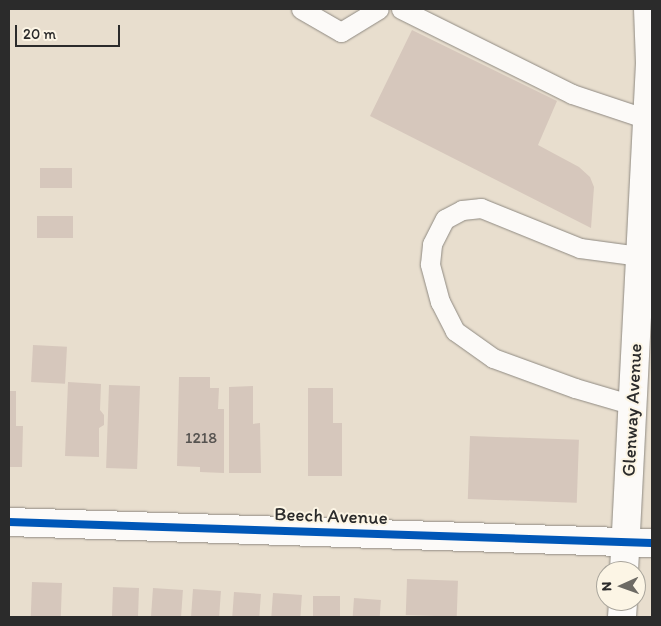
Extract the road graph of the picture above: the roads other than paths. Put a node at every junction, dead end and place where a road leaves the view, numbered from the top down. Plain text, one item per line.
1 (301, 9) edge
2 (380, 9) edge
3 (401, 9) edge
4 (648, 9) edge
5 (651, 63) edge
6 (647, 119) junction
7 (640, 256) junction
8 (644, 359) edge
9 (633, 404) junction
10 (9, 522) edge
11 (626, 542) junction
12 (652, 543) edge
13 (625, 561) edge

1 - 2 lane
3 - 6 lane
4 - 5 street, Glenway Avenue
5 - 6 street, Glenway Avenue
6 - 7 street, Glenway Avenue
7 - 8 street, Glenway Avenue
7 - 9 lane
8 - 9 street, Glenway Avenue
9 - 11 street, Glenway Avenue
10 - 11 street, Beech Avenue
11 - 12 street, Beech Avenue
11 - 13 street, Glenway Avenue

